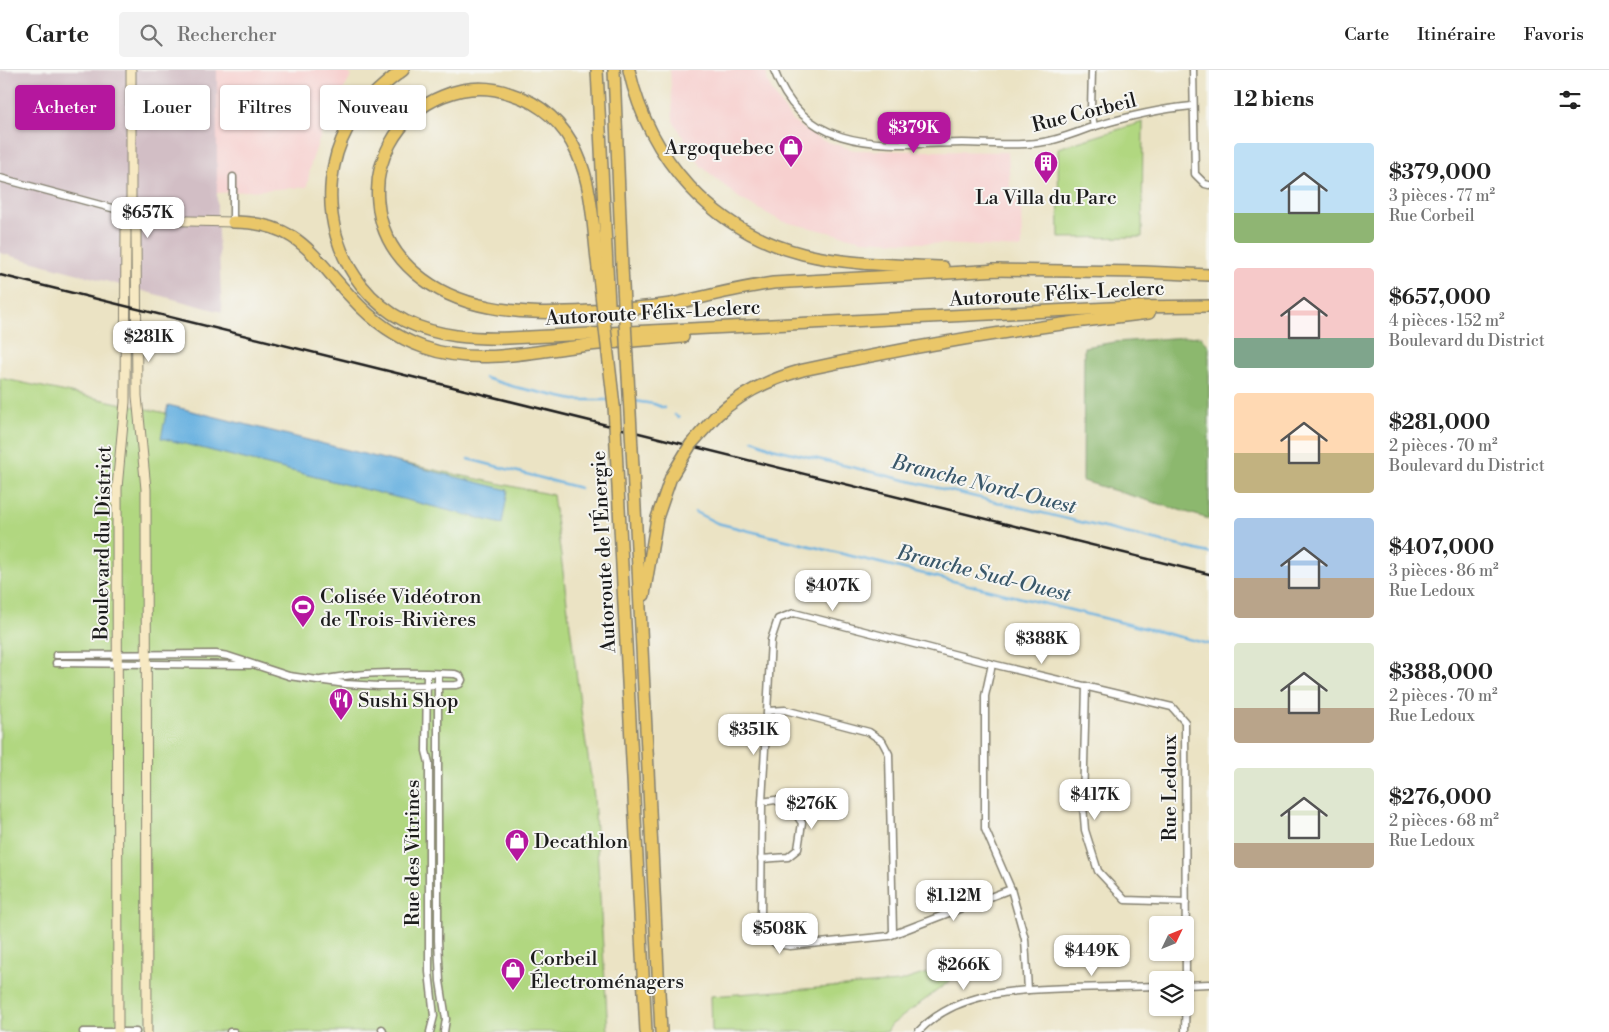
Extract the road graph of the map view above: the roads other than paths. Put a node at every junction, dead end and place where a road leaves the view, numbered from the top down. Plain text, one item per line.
1 (131, 70) edge
2 (403, 70) edge
3 (597, 70) edge
4 (614, 70) edge
5 (629, 70) edge
6 (774, 70) edge
7 (1092, 70) edge
8 (1193, 70) edge
9 (1192, 106) junction
10 (1094, 127) junction
11 (233, 177) dead end
12 (0, 178) edge
13 (1209, 185) edge
14 (131, 215) junction
15 (233, 222) junction
16 (602, 268) junction
17 (999, 270) junction
18 (1209, 275) edge
19 (1209, 306) edge
20 (867, 321) junction
21 (640, 616) junction
22 (146, 654) junction
23 (56, 655) dead end
24 (117, 659) junction
25 (56, 663) dead end
26 (992, 664) junction
27 (146, 665) junction
28 (256, 665) junction
29 (427, 674) junction
30 (438, 674) junction
31 (321, 680) junction
32 (437, 685) junction
33 (426, 686) junction
34 (1086, 686) junction
35 (768, 711) junction
36 (762, 802) junction
37 (761, 859) junction
38 (1011, 889) junction
39 (1186, 902) junction
40 (889, 936) junction
41 (1186, 971) edge
42 (1209, 984) edge
43 (1194, 985) edge
44 (1149, 986) edge
45 (1028, 990) junction
46 (1185, 1016) edge
47 (82, 1032) edge
48 (118, 1032) edge
49 (134, 1032) edge
50 (147, 1032) edge
51 (430, 1032) edge
52 (444, 1032) edge
53 (646, 1032) edge
54 (661, 1032) edge
55 (918, 1032) edge
56 (1185, 1032) edge

1 - 14 street
2 - 20 highway, Autoroute Félix-Leclerc
3 - 16 highway
4 - 21 highway, Autoroute de l'Énergie, bridge
5 - 17 highway, Autoroute Félix-Leclerc
6 - 10 street, Rue Corbeil
7 - 10 street
8 - 9 street
9 - 10 street, Rue Corbeil
9 - 13 street
11 - 15 street
12 - 14 street
14 - 15 street
14 - 22 street, Boulevard du District
14 - 24 street, Boulevard du District
15 - 20 highway
16 - 17 highway
16 - 53 highway, Autoroute de l'Énergie, bridge
17 - 18 highway, Autoroute Félix-Leclerc
19 - 20 highway, Autoroute Félix-Leclerc
19 - 21 highway, bridge
21 - 54 highway, Autoroute de l'Énergie
22 - 24 street
22 - 27 street, Boulevard du District
22 - 28 street
23 - 24 street
24 - 25 street
24 - 27 street
24 - 48 street, Boulevard du District
26 - 34 street, Rue Ledoux
26 - 35 street, Rue Ledoux
26 - 38 street
27 - 28 street
27 - 50 street, Boulevard du District
28 - 31 street
29 - 30 street
29 - 31 street
29 - 33 street, Rue des Vitrines
30 - 32 street, Rue des Vitrines
30 - 32 street
31 - 33 street
32 - 33 street
32 - 52 street, Rue des Vitrines
33 - 51 street, Rue des Vitrines
34 - 39 street
34 - 39 street, Rue Ledoux
35 - 36 street, Rue Ledoux
35 - 40 street
36 - 37 street, Rue Ledoux
36 - 37 street
37 - 40 street, Rue Ledoux
38 - 40 street, Rue Ledoux
38 - 45 street
39 - 41 street, Rue Ledoux
42 - 43 street
44 - 45 street
45 - 55 street
46 - 56 street, Rue Ledoux
47 - 48 street
48 - 49 street

